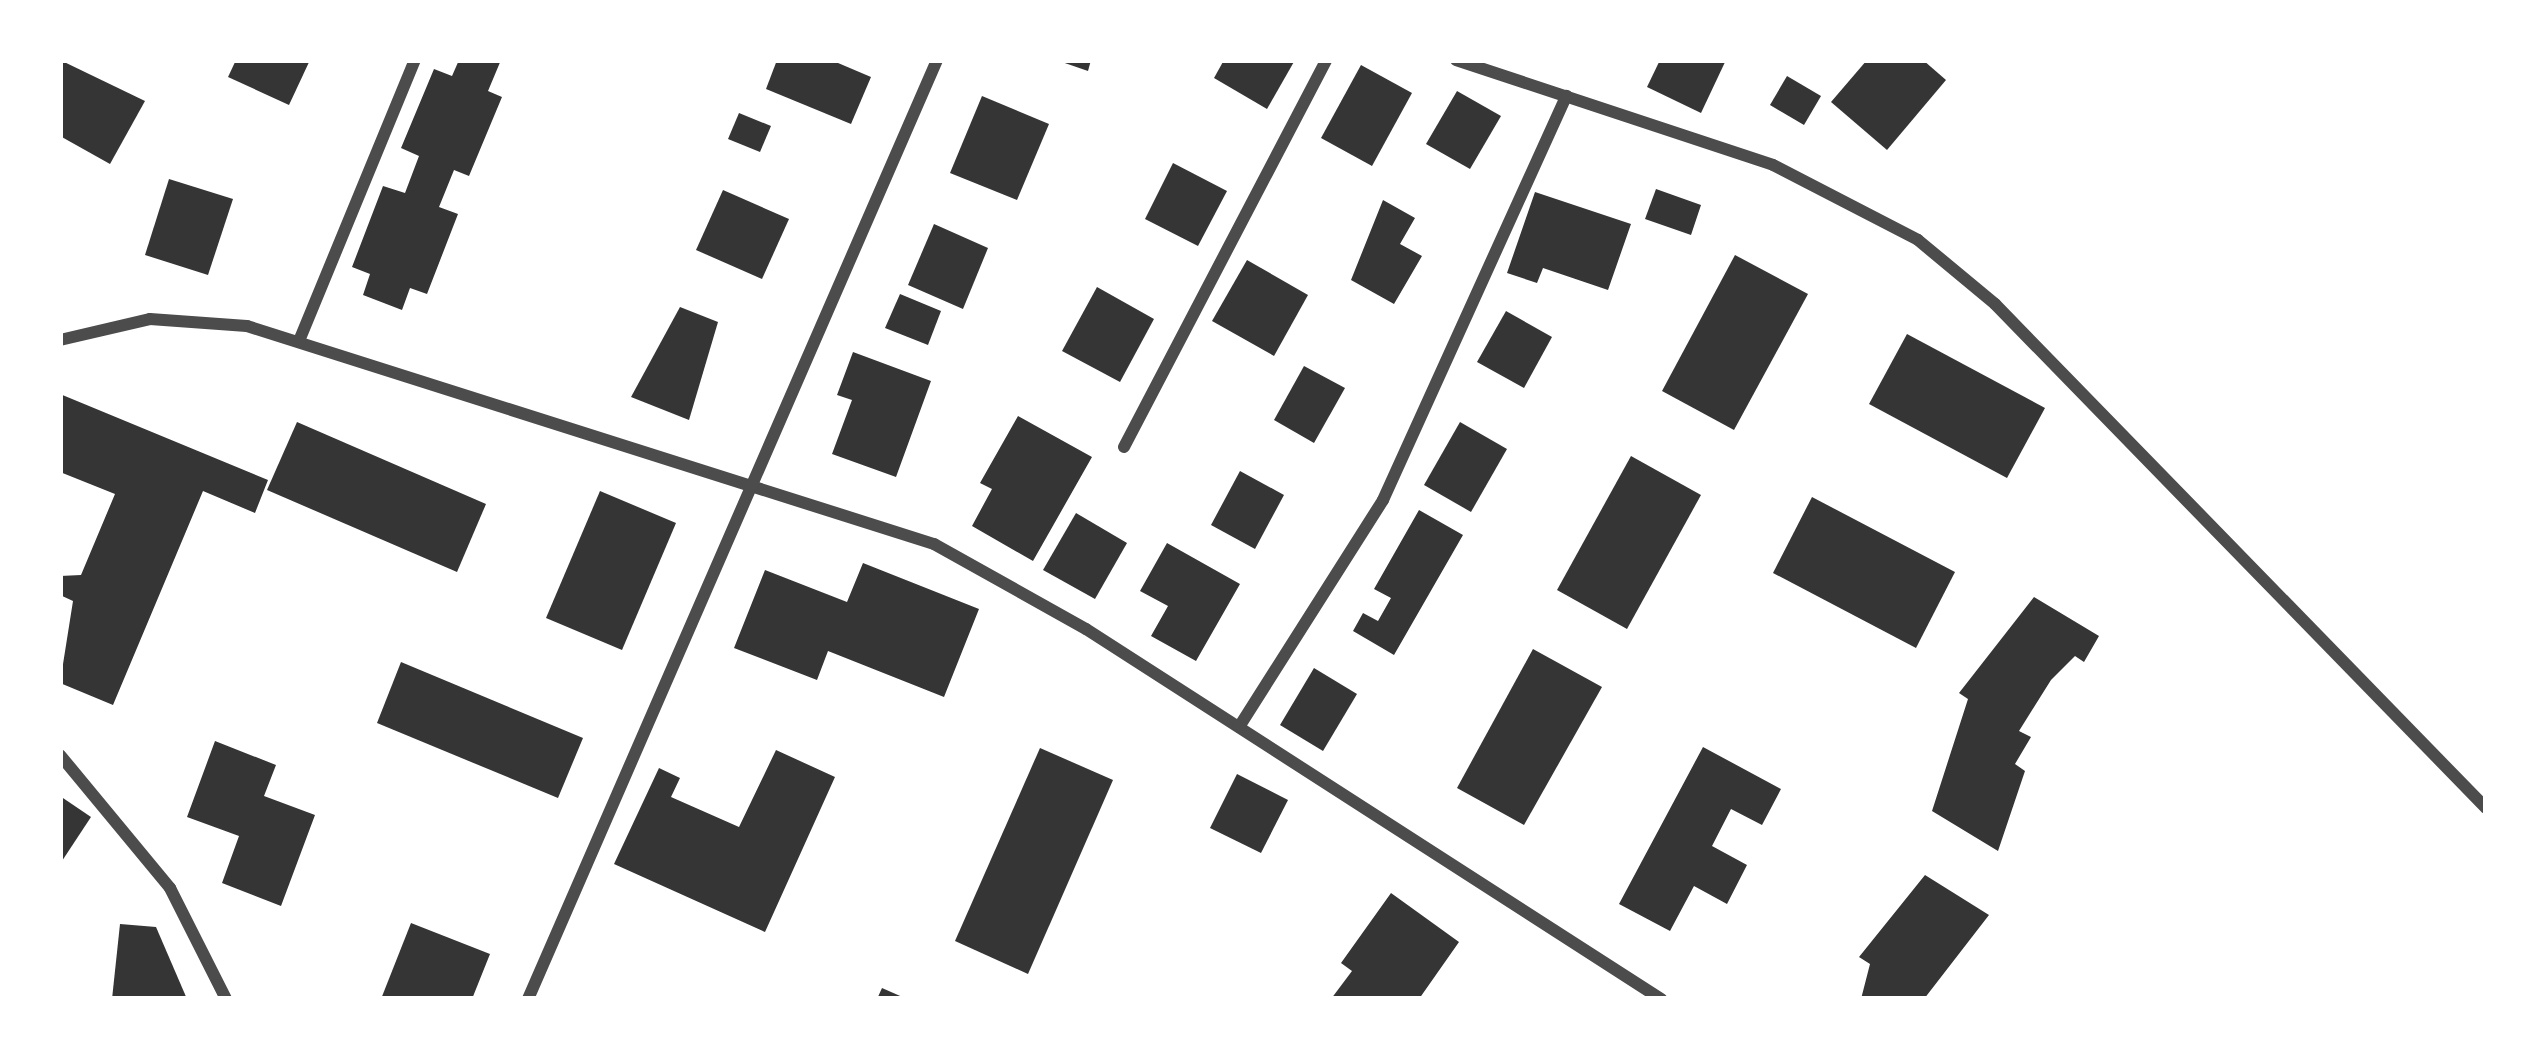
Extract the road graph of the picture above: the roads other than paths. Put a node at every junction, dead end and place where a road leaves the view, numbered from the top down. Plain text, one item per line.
1 (416, 60) edge
2 (937, 60) edge
3 (1325, 60) edge
4 (1456, 60) edge
5 (1566, 96) junction
6 (60, 340) edge
7 (299, 341) junction
8 (1124, 447) dead end
9 (754, 484) junction
10 (1239, 727) junction
11 (60, 755) edge
12 (2486, 808) edge
13 (226, 999) edge
14 (528, 999) edge
15 (1661, 999) edge

1 - 7 street
2 - 9 street
3 - 8 street
4 - 5 street
5 - 10 street
5 - 12 street
6 - 7 street
7 - 9 street
9 - 10 street
9 - 14 street
10 - 15 street
11 - 13 street

